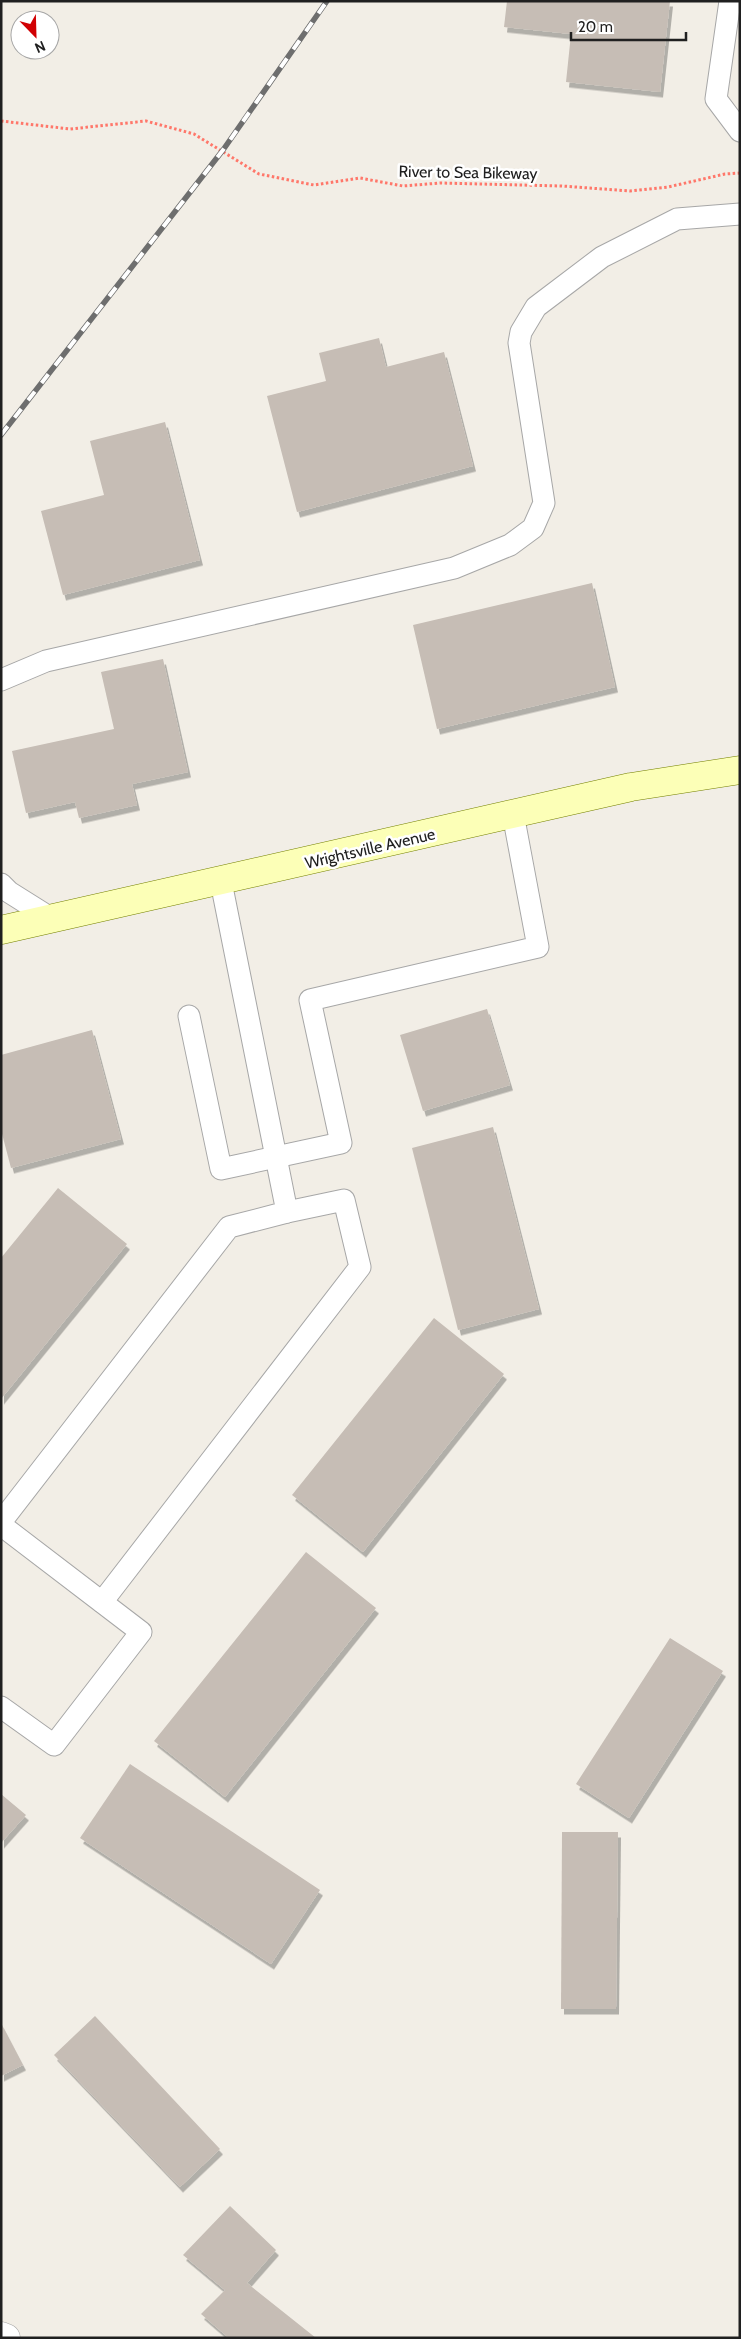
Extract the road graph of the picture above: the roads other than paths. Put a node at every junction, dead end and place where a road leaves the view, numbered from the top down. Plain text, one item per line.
1 (730, 1) edge
2 (740, 130) edge
3 (740, 214) edge
4 (1, 680) edge
5 (740, 770) edge
6 (513, 814) junction
7 (221, 882) junction
8 (1, 884) edge
9 (52, 919) junction
10 (1, 930) edge
11 (188, 1016) dead end
12 (276, 1156) junction
13 (287, 1212) junction
14 (1, 1523) edge
15 (102, 1602) junction
16 (1, 1707) edge
17 (1, 2336) edge
18 (6, 2338) edge

1 - 2 lane
3 - 4 lane
5 - 6 street, Wrightsville Avenue
6 - 7 street, Wrightsville Avenue
6 - 12 lane
7 - 9 street, Wrightsville Avenue
7 - 12 lane
8 - 9 lane
9 - 10 street, Wrightsville Avenue
11 - 12 lane
12 - 13 lane
13 - 14 lane
13 - 15 lane
14 - 15 lane
15 - 16 lane
17 - 18 street

